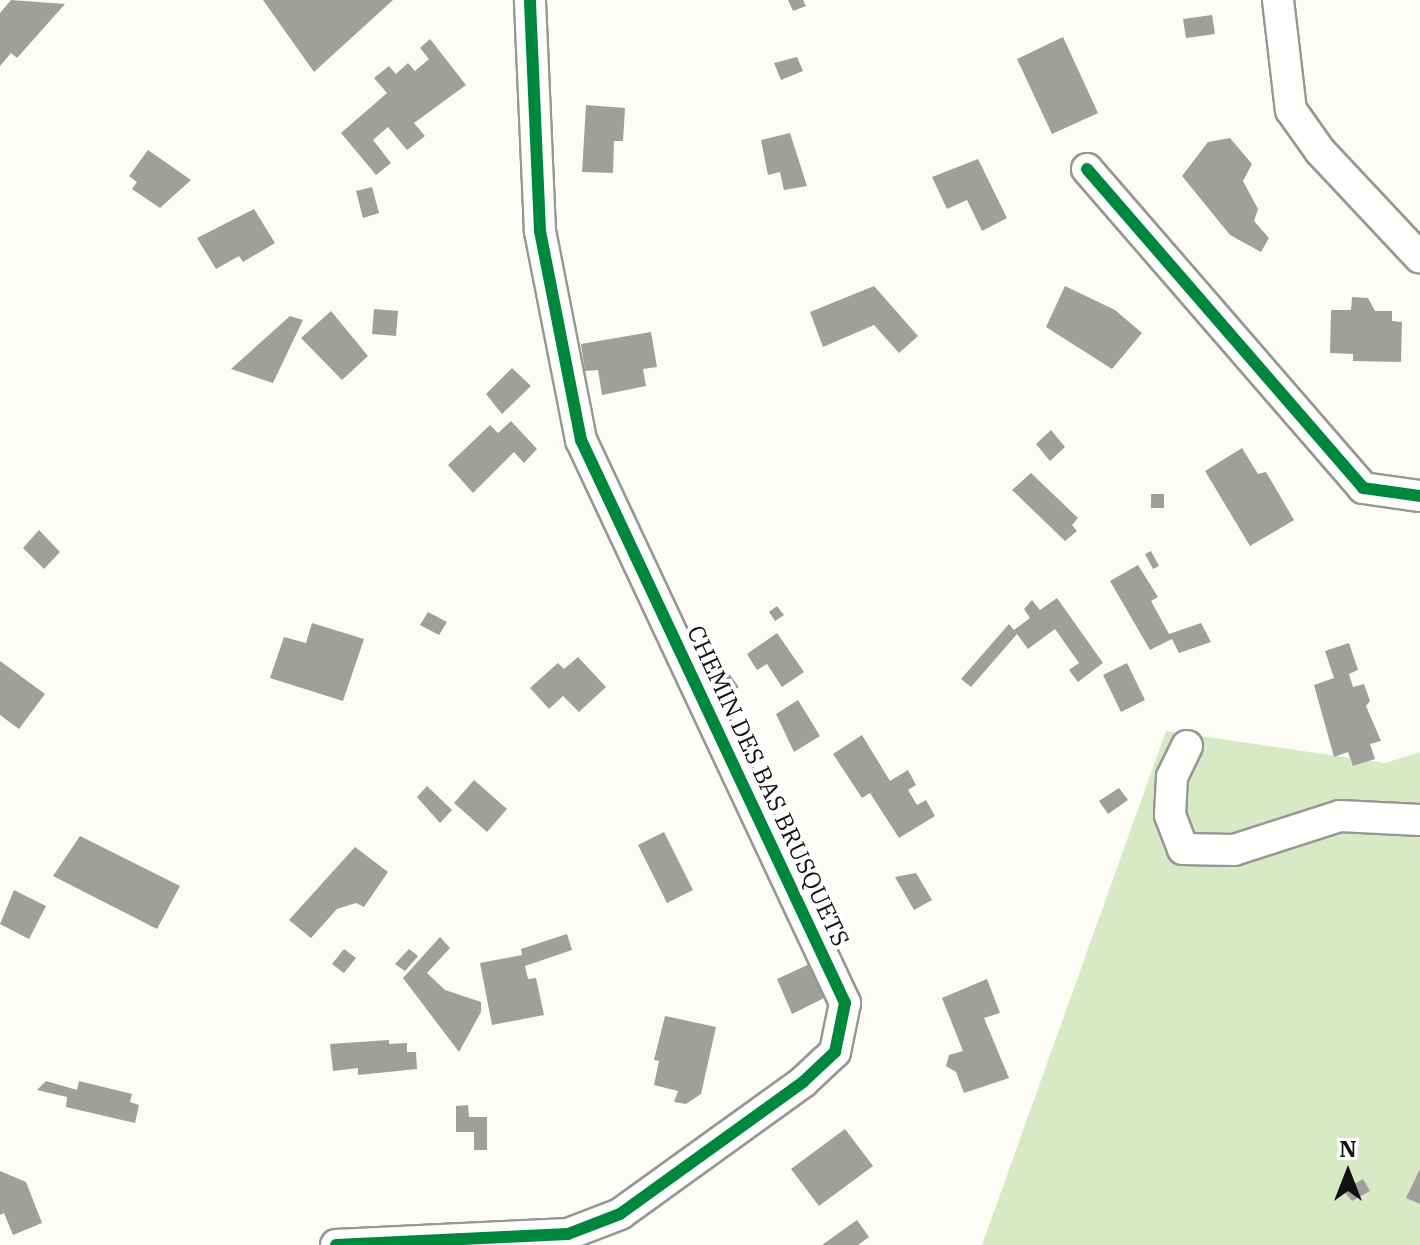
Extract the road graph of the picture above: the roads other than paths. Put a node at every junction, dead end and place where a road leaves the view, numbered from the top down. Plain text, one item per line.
1 (530, 0) edge
2 (1278, 0) edge
3 (1087, 169) dead end
4 (1420, 258) edge
5 (1420, 496) edge
6 (1187, 746) dead end
7 (1420, 820) edge
8 (336, 1245) edge

1 - 8 street, CHEMIN DES BAS BRUSQUETS
2 - 4 street
3 - 5 street
6 - 7 street

